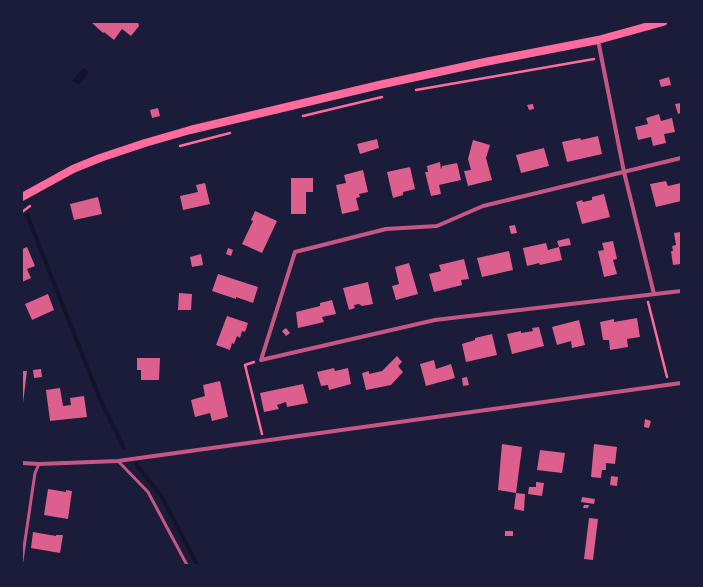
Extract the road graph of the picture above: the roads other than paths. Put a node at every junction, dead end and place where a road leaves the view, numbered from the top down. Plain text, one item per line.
1 (663, 22) edge
2 (598, 40) junction
3 (681, 158) edge
4 (624, 172) junction
5 (22, 198) edge
6 (681, 291) edge
7 (654, 294) junction
8 (681, 383) edge
9 (118, 461) junction
10 (22, 462) edge
11 (39, 464) junction
12 (22, 561) edge
13 (187, 565) edge

1 - 2 main road
2 - 4 street
2 - 5 main road
3 - 4 street
4 - 7 street
4 - 7 street
6 - 7 street
8 - 9 street
9 - 11 street
9 - 13 lane
10 - 11 street
11 - 12 lane

